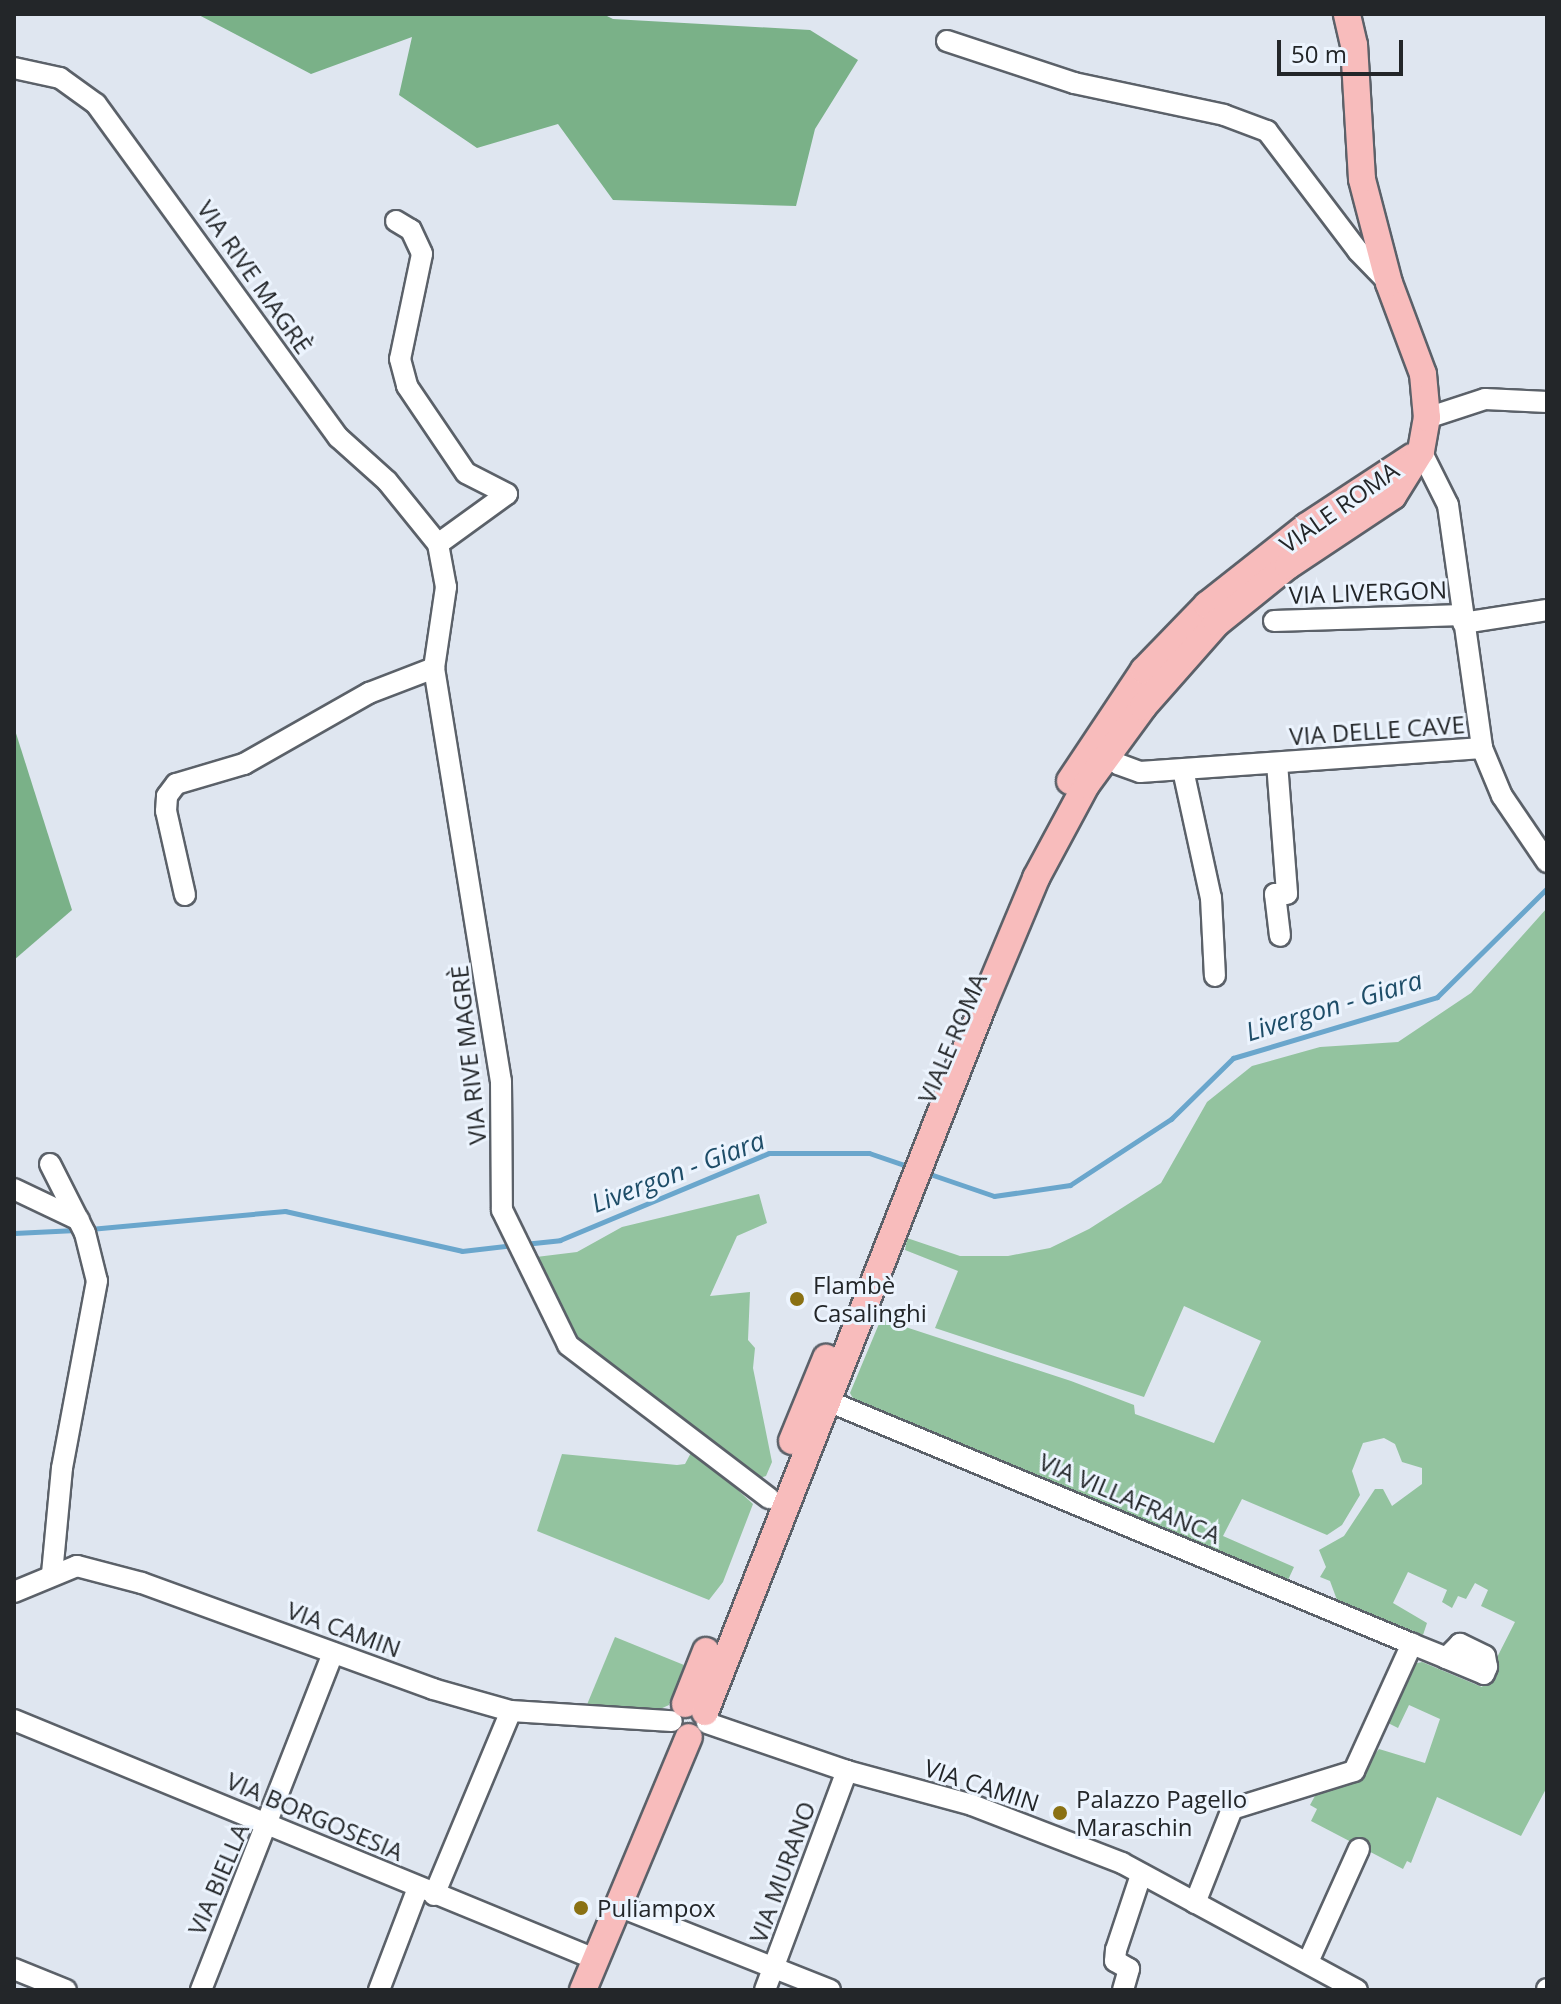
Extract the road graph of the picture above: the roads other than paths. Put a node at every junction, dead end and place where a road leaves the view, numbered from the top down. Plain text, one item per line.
1 (1347, 14) edge
2 (947, 41) dead end
3 (14, 68) edge
4 (396, 221) dead end
5 (1389, 283) junction
6 (1547, 402) edge
7 (1427, 418) junction
8 (1421, 451) junction
9 (438, 544) junction
10 (1547, 610) edge
11 (1463, 619) junction
12 (1274, 621) dead end
13 (434, 668) junction
14 (1482, 748) junction
15 (1109, 754) junction
16 (1277, 763) junction
17 (1183, 770) junction
18 (1544, 857) edge
19 (185, 895) dead end
20 (1280, 936) dead end
21 (1215, 976) dead end
22 (958, 1046) junction
23 (50, 1164) dead end
24 (14, 1189) edge
25 (79, 1220) junction
26 (820, 1398) junction
27 (777, 1502) junction
28 (52, 1573) junction
29 (14, 1592) edge
30 (1412, 1644) junction
31 (333, 1653) junction
32 (1446, 1658) dead end
33 (511, 1711) junction
34 (691, 1719) junction
35 (14, 1720) edge
36 (847, 1771) junction
37 (269, 1824) junction
38 (1359, 1849) dead end
39 (1141, 1875) junction
40 (426, 1891) junction
41 (1195, 1903) junction
42 (618, 1906) junction
43 (595, 1959) junction
44 (1308, 1962) junction
45 (774, 1966) junction
46 (14, 1969) edge
47 (66, 1990) edge
48 (201, 1990) edge
49 (379, 1990) edge
50 (583, 1990) edge
51 (765, 1990) edge
52 (830, 1990) edge
53 (1123, 1990) edge
54 (1357, 1990) edge

1 - 5 main road
2 - 5 street
3 - 9 street, VIA RIVE MAGRÈ
4 - 9 street
5 - 7 main road
6 - 7 street
7 - 8 main road
8 - 11 street
8 - 15 main road, VIALE ROMA
8 - 22 main road, VIALE ROMA
9 - 13 street, VIA RIVE MAGRÈ
10 - 11 street, VIA LIVERGON
11 - 12 street, VIA LIVERGON
11 - 14 street
13 - 19 street
13 - 27 street, VIA RIVE MAGRÈ
14 - 16 street, VIA DELLE CAVE
14 - 18 street
15 - 17 street, VIA DELLE CAVE
15 - 22 main road, VIALE ROMA
16 - 17 street, VIA DELLE CAVE
16 - 20 street, VIA DELLE CAVE
17 - 21 street
22 - 26 main road, VIALE ROMA
23 - 25 street
24 - 25 street
25 - 28 street
26 - 27 main road, VIALE ROMA
26 - 30 street, VIA VILLAFRANCA
27 - 34 main road, VIALE ROMA
28 - 29 street, VIA CAMIN
28 - 31 street, VIA CAMIN
30 - 32 street, VIA VILLAFRANCA
30 - 41 street
31 - 33 street, VIA CAMIN
31 - 37 street, VIA BIELLA
33 - 34 street, VIA CAMIN
33 - 40 street
34 - 36 street, VIA CAMIN
34 - 42 main road, VIALE ROMA
35 - 37 street, VIA BORGOSESIA
36 - 39 street, VIA CAMIN
36 - 45 street, VIA MURANO
37 - 40 street, VIA BORGOSESIA
37 - 48 street, VIA BIELLA
38 - 44 street
39 - 41 street, VIA CAMIN
39 - 53 street
40 - 43 street, VIA BORGOSESIA
40 - 49 street
41 - 44 street, VIA CAMIN
42 - 43 main road, VIALE ROMA
42 - 45 street
43 - 50 main road, VIALE ROMA
44 - 54 street, VIA CAMIN
45 - 51 street, VIA MURANO
45 - 52 street
46 - 47 street

